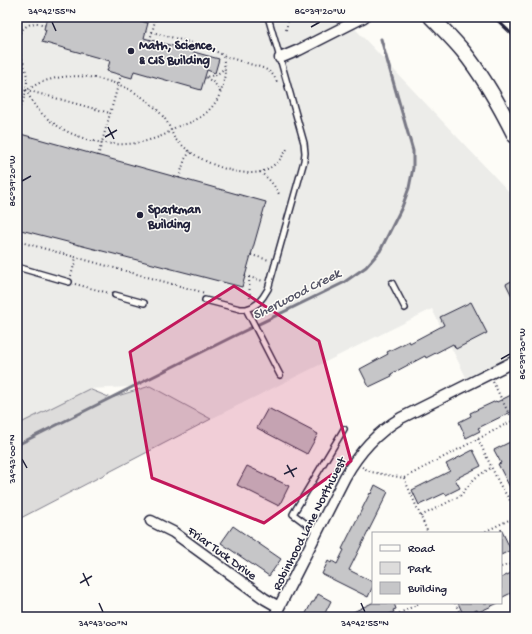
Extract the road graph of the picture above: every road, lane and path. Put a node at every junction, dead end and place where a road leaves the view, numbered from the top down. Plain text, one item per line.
1 (156, 17) edge
2 (268, 17) edge
3 (289, 17) edge
4 (364, 17) edge
5 (431, 17) edge
6 (45, 25) dead end
7 (286, 30) dead end
8 (152, 32) junction
9 (150, 40) dead end
10 (223, 55) junction
11 (280, 58) junction
12 (225, 68) junction
13 (121, 75) dead end
14 (277, 82) dead end
15 (118, 84) junction
16 (26, 90) junction
17 (17, 93) edge
18 (220, 93) junction
19 (17, 113) edge
20 (110, 113) junction
21 (171, 130) junction
22 (515, 136) edge
23 (102, 142) junction
24 (287, 149) dead end
25 (190, 152) junction
26 (98, 156) dead end
27 (260, 172) junction
28 (179, 178) dead end
29 (279, 194) dead end
30 (17, 241) edge
31 (251, 254) dead end
32 (270, 255) dead end
33 (76, 258) junction
34 (17, 267) edge
35 (245, 276) dead end
36 (249, 277) junction
37 (69, 282) junction
38 (392, 283) dead end
39 (262, 285) dead end
40 (206, 293) dead end
41 (115, 295) joint
42 (255, 297) dead end
43 (205, 300) dead end
44 (144, 303) dead end
45 (405, 308) dead end
46 (246, 309) junction
47 (515, 361) edge
48 (489, 374) junction
49 (280, 375) dead end
50 (515, 420) edge
51 (344, 429) dead end
52 (478, 439) junction
53 (353, 462) junction
54 (492, 467) junction
55 (404, 478) junction
56 (515, 508) edge
57 (421, 516) junction
58 (515, 517) edge
59 (151, 521) dead end
60 (317, 532) junction
61 (428, 532) edge
62 (484, 532) edge
63 (515, 563) edge
64 (502, 567) edge
65 (418, 604) edge
66 (456, 604) edge
67 (279, 607) junction
68 (274, 617) edge
69 (392, 617) edge
70 (462, 617) edge

1 - 8 path
2 - 11 lane
3 - 7 path
4 - 11 street
5 - 22 main road
6 - 16 path
8 - 9 path
8 - 10 path
10 - 12 path
10 - 14 path
11 - 46 lane
12 - 18 path
12 - 18 path
13 - 15 path
15 - 16 path
15 - 20 path
15 - 21 path
16 - 17 path
16 - 19 path
16 - 20 path
16 - 23 path
18 - 21 path
20 - 23 path
21 - 23 path
21 - 25 path
23 - 26 path
24 - 27 path
25 - 27 path
25 - 28 path
27 - 29 path
30 - 33 path
31 - 32 path
33 - 37 path
33 - 40 path
34 - 37 lane
35 - 36 path
36 - 39 path
36 - 42 path
37 - 41 path
38 - 45 lane
41 - 44 lane
43 - 46 lane
46 - 49 lane
47 - 48 street, Robinhood Lane Northwest
48 - 50 path
48 - 53 street, Robinhood Lane Northwest
50 - 52 path
51 - 60 lane
52 - 54 path
52 - 55 path
53 - 55 path
53 - 60 street, Robinhood Lane Northwest
54 - 56 path
54 - 57 path
55 - 57 path
57 - 61 path
58 - 62 path
59 - 67 street, Friar Tuck Drive
60 - 67 street, Robinhood Lane Northwest
63 - 64 path
65 - 69 path
66 - 70 path
67 - 68 street, Robinhood Lane Northwest

